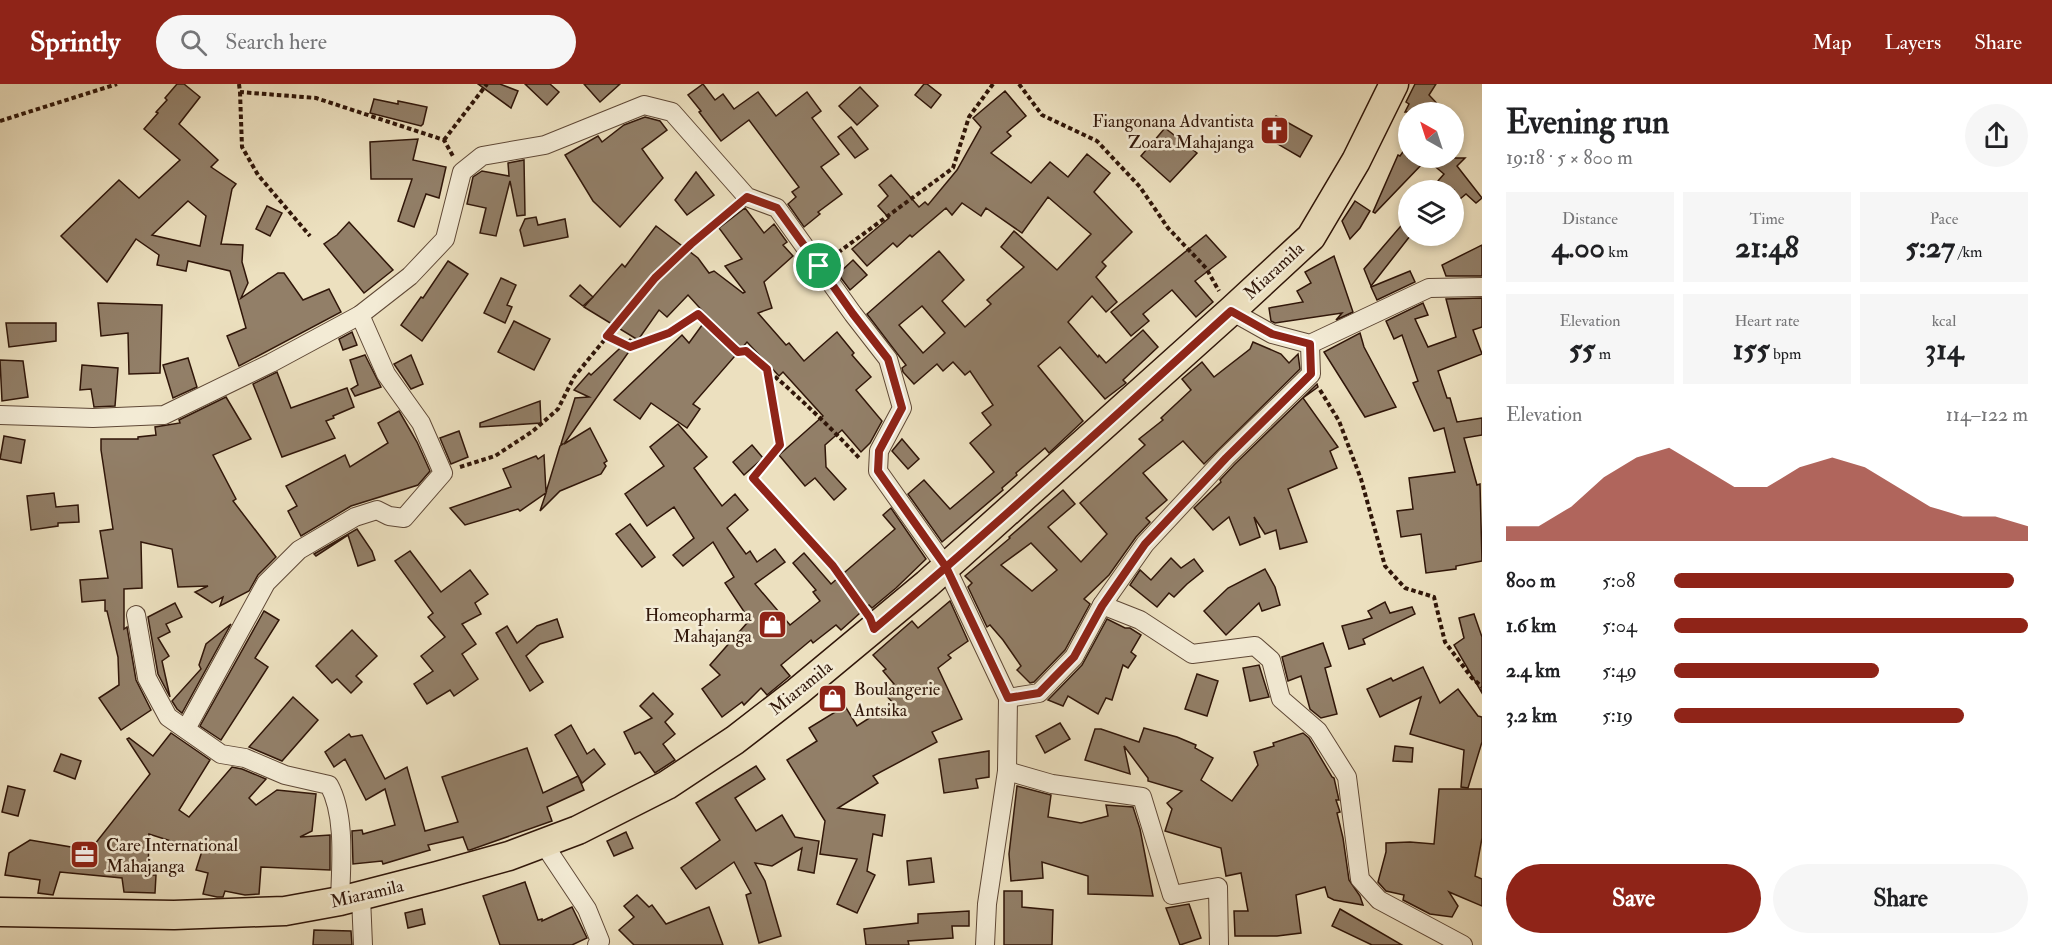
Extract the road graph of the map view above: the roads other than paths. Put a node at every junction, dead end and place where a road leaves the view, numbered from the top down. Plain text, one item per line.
1 (1394, 84) edge
2 (1482, 275) edge
3 (1482, 287) edge
4 (1429, 288) junction
5 (1231, 311) junction
6 (360, 315) junction
7 (1310, 344) junction
8 (0, 415) edge
9 (946, 567) junction
10 (1102, 606) junction
11 (136, 615) dead end
12 (1008, 698) junction
13 (186, 729) junction
14 (1007, 771) junction
15 (543, 843) junction
16 (350, 899) junction
17 (0, 912) edge
18 (980, 944) edge
19 (363, 945) edge
20 (597, 945) edge
21 (1219, 945) edge
22 (1463, 945) edge

1 - 5 main road, Miaramila
2 - 4 street
3 - 4 street
4 - 7 street
5 - 7 street
5 - 9 main road, Miaramila
6 - 8 street
6 - 9 street
6 - 13 street
7 - 10 street
9 - 12 street
9 - 15 main road, Miaramila
10 - 12 street
10 - 22 street
11 - 13 street
12 - 14 street
13 - 16 street
14 - 18 street
14 - 21 street
15 - 16 main road, Miaramila
15 - 20 street
16 - 17 main road, Miaramila
16 - 19 street

